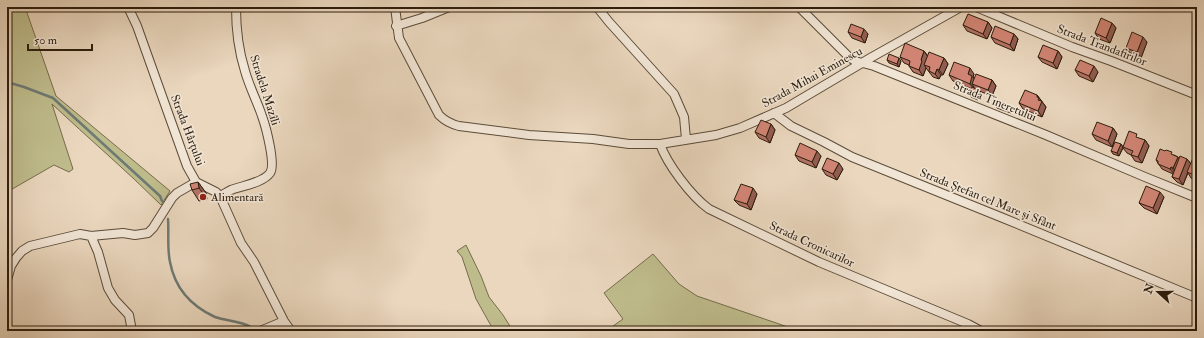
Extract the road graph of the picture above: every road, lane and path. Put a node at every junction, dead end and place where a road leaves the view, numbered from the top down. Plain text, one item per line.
1 (128, 7) edge
2 (236, 7) edge
3 (395, 7) edge
4 (449, 7) edge
5 (597, 7) edge
6 (799, 7) edge
7 (961, 7) edge
8 (976, 7) edge
9 (396, 26) junction
10 (862, 63) junction
11 (1197, 95) edge
12 (774, 114) junction
13 (686, 139) junction
14 (660, 144) junction
15 (196, 182) junction
16 (220, 196) junction
17 (1197, 198) edge
18 (91, 236) junction
19 (7, 280) edge
20 (1197, 298) edge
21 (284, 321) junction
22 (132, 331) edge
23 (260, 331) edge
24 (291, 331) edge
25 (981, 331) edge

1 - 15 street, Strada Hârțului
2 - 16 street, Stradela Mazîli
3 - 9 street
4 - 9 street
5 - 13 street
6 - 10 street, Strada Tineretului
7 - 10 street, Strada Mihai Eminescu
8 - 11 street, Strada Trandafirilor
9 - 14 street, Strada Mihai Eminescu
10 - 12 street, Strada Mihai Eminescu
10 - 17 street, Strada Tineretului
12 - 13 street, Strada Mihai Eminescu
12 - 20 street, Strada Ștefan cel Mare și Sfânt
13 - 14 street, Strada Mihai Eminescu
14 - 25 street, Strada Cronicarilor
15 - 16 street, Strada Hârțului
15 - 18 street
16 - 21 street
18 - 19 street
18 - 22 street
21 - 23 street
21 - 24 street

